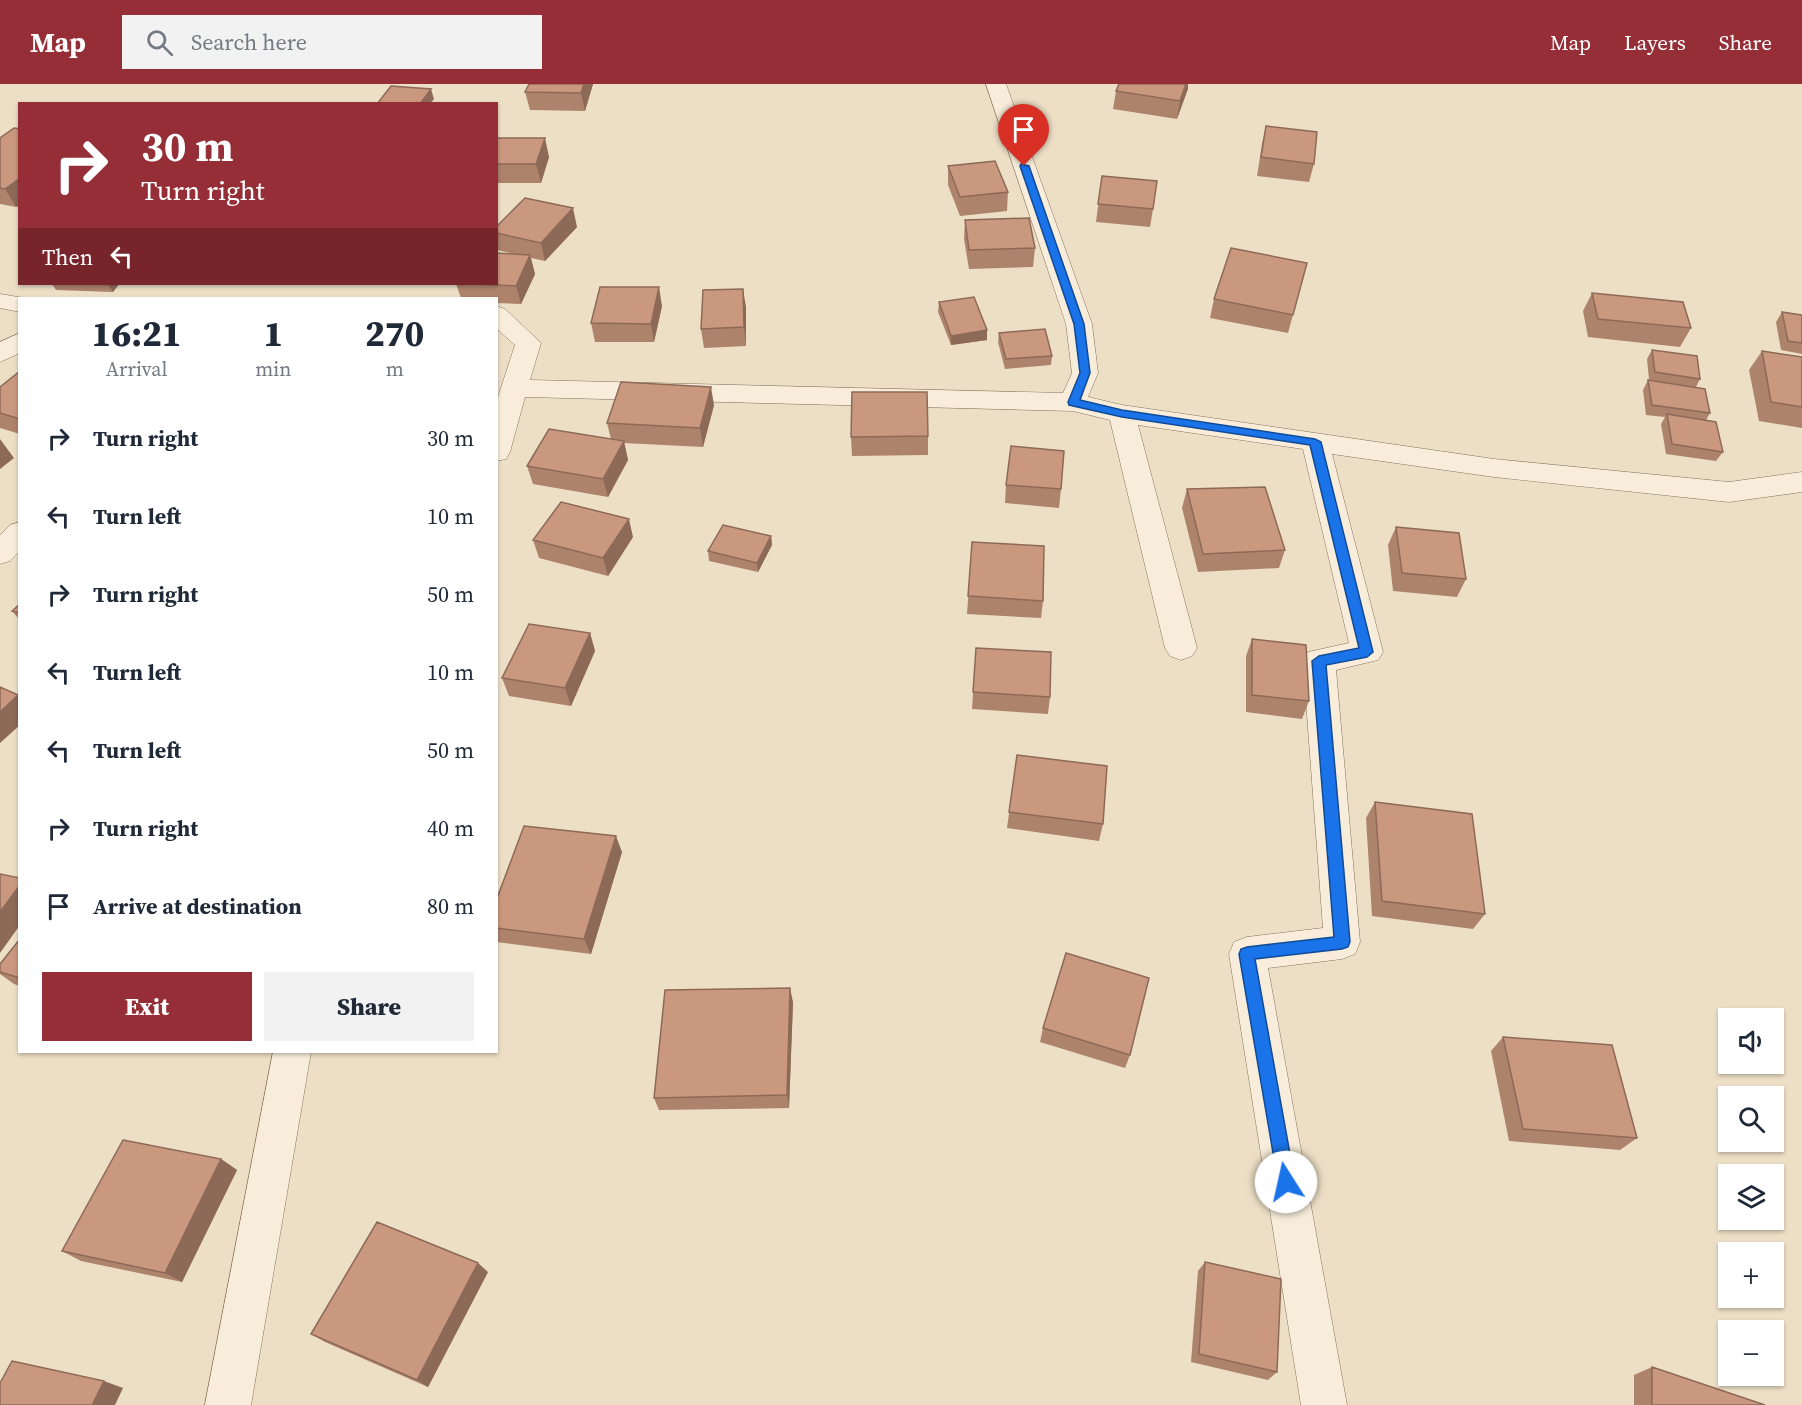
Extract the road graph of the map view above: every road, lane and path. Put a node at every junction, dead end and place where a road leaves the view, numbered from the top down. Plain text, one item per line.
1 (996, 84) edge
2 (0, 301) edge
3 (18, 305) edge
4 (498, 316) edge
5 (18, 342) edge
6 (0, 354) edge
7 (514, 388) junction
8 (1073, 402) junction
9 (1122, 414) junction
10 (1315, 442) junction
11 (498, 445) edge
12 (1802, 482) edge
13 (18, 534) edge
14 (0, 553) edge
15 (1181, 648) dead end
16 (292, 1053) edge
17 (228, 1405) edge
18 (1324, 1405) edge

1 - 8 street
2 - 3 street
4 - 7 street
5 - 6 street
7 - 8 street
7 - 11 street
8 - 9 street
9 - 10 street
9 - 15 street
10 - 12 street
10 - 18 street
13 - 14 street
16 - 17 street

